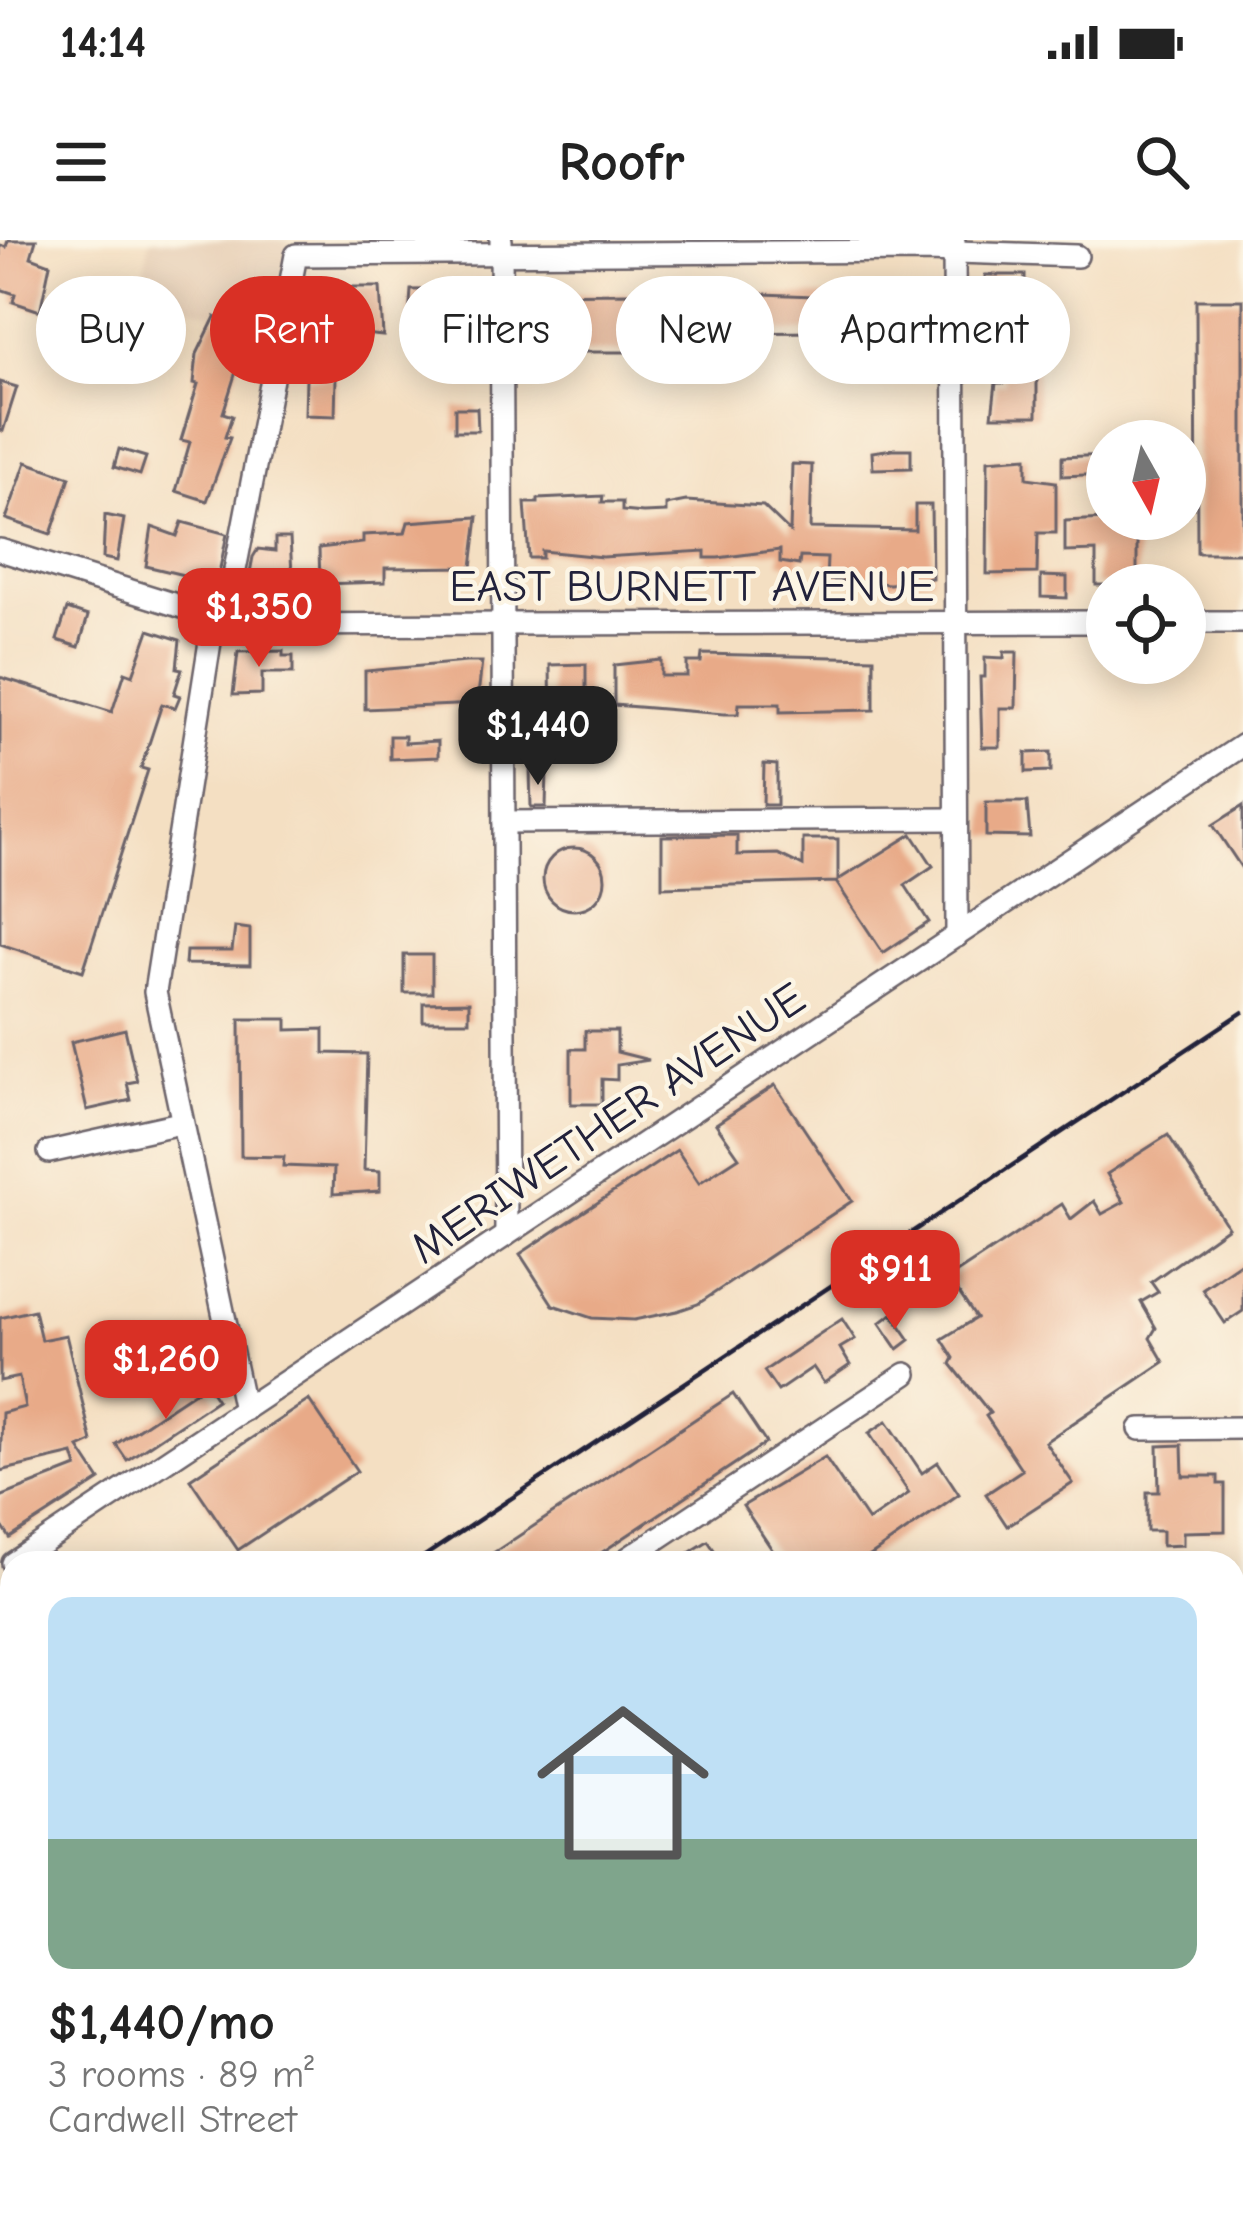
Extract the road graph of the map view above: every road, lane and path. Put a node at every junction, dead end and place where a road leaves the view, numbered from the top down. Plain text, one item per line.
1 (954, 246) edge
2 (501, 247) edge
3 (1076, 256) dead end
4 (0, 550) edge
5 (220, 620) junction
6 (1086, 622) edge
7 (1206, 622) edge
8 (1243, 622) edge
9 (956, 623) junction
10 (500, 625) junction
11 (1243, 745) edge
12 (956, 819) junction
13 (504, 822) junction
14 (957, 936) junction
15 (180, 1123) junction
16 (49, 1152) dead end
17 (506, 1235) junction
18 (906, 1373) dead end
19 (244, 1410) junction
20 (1243, 1428) edge
21 (1140, 1429) dead end
22 (31, 1551) edge
23 (639, 1551) edge

1 - 2 street
1 - 3 street
1 - 9 street
2 - 5 street
2 - 10 street
4 - 5 street, EAST BURNETT AVENUE
5 - 10 street, EAST BURNETT AVENUE
5 - 15 street
6 - 9 street, EAST BURNETT AVENUE
7 - 8 street
9 - 10 street, EAST BURNETT AVENUE
9 - 12 street
10 - 13 street
11 - 14 street, MERIWETHER AVENUE
12 - 13 street
12 - 14 street
13 - 17 street
14 - 17 street, MERIWETHER AVENUE
15 - 16 street
15 - 19 street
17 - 19 street, MERIWETHER AVENUE
18 - 23 street
19 - 22 street, MERIWETHER AVENUE
20 - 21 street

